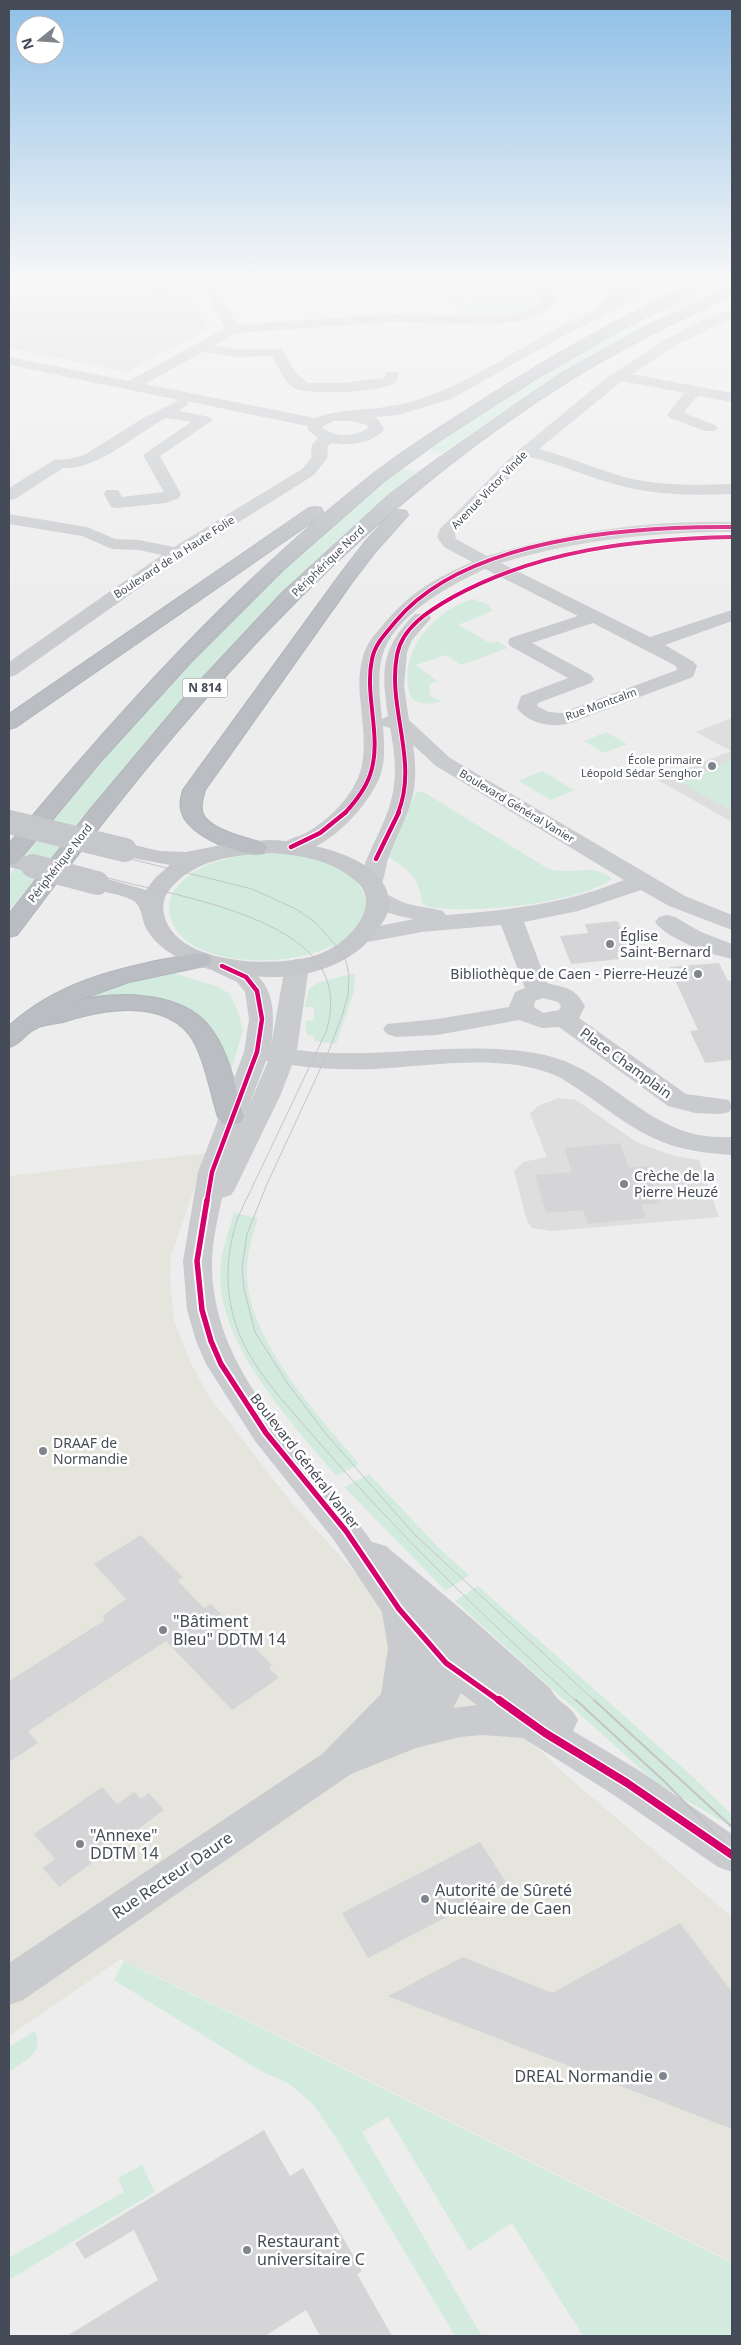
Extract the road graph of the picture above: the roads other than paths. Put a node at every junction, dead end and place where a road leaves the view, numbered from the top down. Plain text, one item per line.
1 (132, 386) edge
2 (303, 386) edge
3 (337, 386) edge
4 (463, 386) edge
5 (512, 386) edge
6 (551, 386) edge
7 (606, 386) edge
8 (677, 386) edge
9 (697, 390) junction
10 (446, 396) junction
11 (732, 397) edge
12 (191, 398) junction
13 (346, 416) junction
14 (158, 417) junction
15 (316, 423) junction
16 (710, 428) dead end
17 (367, 435) junction
18 (329, 437) junction
19 (527, 451) junction
20 (429, 473) junction
21 (379, 477) junction
22 (732, 489) edge
23 (112, 494) dead end
24 (9, 495) edge
25 (9, 519) edge
26 (732, 527) edge
27 (732, 537) edge
28 (177, 554) junction
29 (496, 567) junction
30 (732, 615) edge
31 (595, 616) junction
32 (649, 644) junction
33 (9, 671) edge
34 (372, 720) junction
35 (400, 722) junction
36 (9, 723) edge
37 (9, 822) edge
38 (291, 847) junction
39 (256, 848) junction
40 (196, 858) junction
41 (9, 859) edge
42 (642, 881) junction
43 (375, 891) junction
44 (151, 904) junction
45 (510, 917) junction
46 (466, 920) junction
47 (667, 922) dead end
48 (732, 923) edge
49 (9, 930) edge
50 (362, 936) junction
51 (732, 952) edge
52 (211, 963) junction
53 (297, 966) junction
54 (538, 991) junction
55 (524, 1012) junction
56 (563, 1018) junction
57 (29, 1021) junction
58 (396, 1029) dead end
59 (9, 1039) edge
60 (270, 1054) junction
61 (720, 1106) dead end
62 (231, 1117) junction
63 (732, 1146) edge
64 (206, 1216) junction
65 (346, 1531) junction
66 (399, 1609) junction
67 (452, 1652) junction
68 (545, 1722) junction
69 (389, 1724) junction
70 (732, 1855) edge
71 (9, 1986) edge

1 - 12 street
2 - 3 street
4 - 10 street
5 - 21 highway, N 814
6 - 20 highway, Périphérique Nord / N 814
7 - 19 street, Avenue Victor Vinde
8 - 9 street
9 - 11 street
9 - 16 street
10 - 13 street
10 - 17 street
12 - 14 street
12 - 15 street
13 - 15 street
13 - 17 street
14 - 23 street
14 - 24 street
15 - 18 street
17 - 18 street
18 - 28 street, Boulevard de la Haute Folie
19 - 22 street
19 - 29 street, Avenue Victor Vinde
20 - 39 highway, N 814
20 - 49 highway, Périphérique Nord / N 814
21 - 36 highway, N 814
21 - 41 highway, N 814
25 - 28 street
26 - 29 street
27 - 29 street
28 - 33 street, Boulevard de la Haute Folie
29 - 31 street, Rue Montcalm
29 - 34 street
29 - 35 street
30 - 32 street
31 - 32 street, Rue Montcalm
31 - 32 street, Rue Montcalm
34 - 35 street
34 - 38 street
35 - 42 street, Boulevard Général Vanier
35 - 43 street
37 - 40 main road, bridge
38 - 39 main road
38 - 43 main road
39 - 40 main road
40 - 44 main road
41 - 44 main road, bridge
42 - 45 street
42 - 48 street, Boulevard Général Vanier
43 - 46 street
43 - 50 main road
44 - 52 main road
45 - 46 street
45 - 54 street
46 - 50 street
47 - 51 street
50 - 53 main road
52 - 53 main road
52 - 57 highway
52 - 60 street
53 - 60 street, Boulevard Général Vanier
54 - 55 street
54 - 56 street, Place Champlain
55 - 56 street
55 - 58 street
56 - 61 street, Place Champlain
57 - 59 highway
57 - 62 highway
60 - 62 street, Boulevard Général Vanier
60 - 63 street
60 - 64 street, Boulevard Général Vanier
62 - 64 street, Boulevard Général Vanier
64 - 65 street, Boulevard Général Vanier
65 - 66 street, Boulevard Général Vanier
65 - 67 street, Boulevard Général Vanier
66 - 67 street, Boulevard Général Vanier
66 - 69 street
67 - 68 street, Boulevard Général Vanier
67 - 69 street, Rue Recteur Daure
68 - 69 street, Rue Recteur Daure
68 - 70 street, Boulevard Général Vanier
69 - 71 street, Rue Recteur Daure

